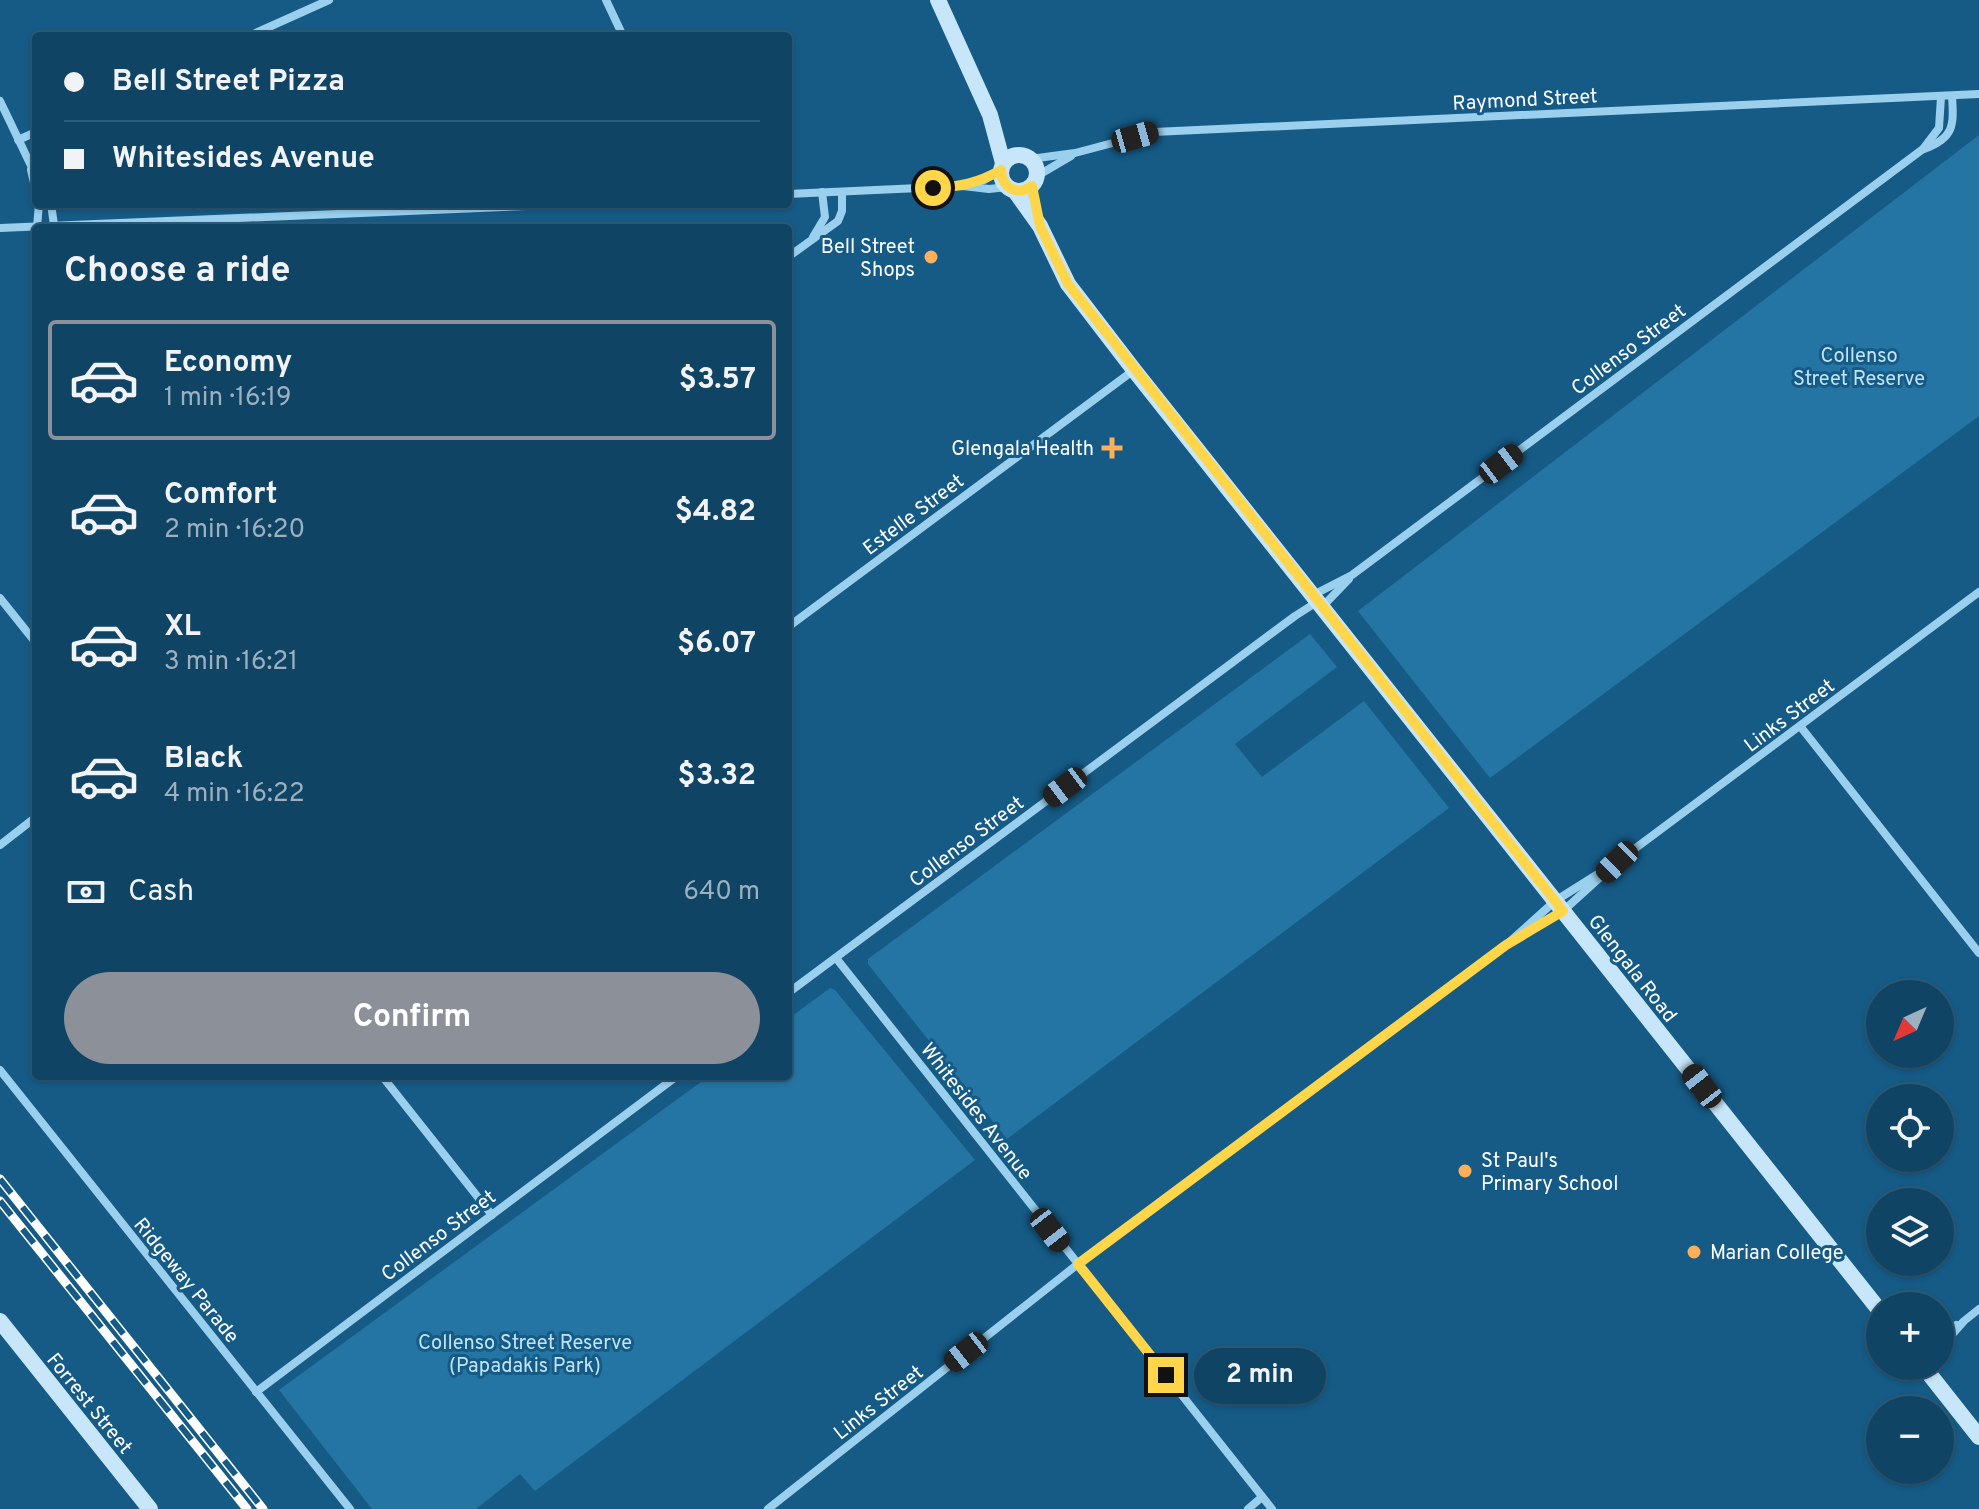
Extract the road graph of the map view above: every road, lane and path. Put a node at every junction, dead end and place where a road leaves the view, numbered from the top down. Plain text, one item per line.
1 (329, 0) edge
2 (606, 0) edge
3 (938, 0) edge
4 (258, 32) edge
5 (621, 32) edge
6 (1979, 94) edge
7 (1952, 96) junction
8 (1941, 97) junction
9 (0, 101) edge
10 (990, 115) junction
11 (32, 134) edge
12 (18, 140) junction
13 (1923, 149) junction
14 (1075, 153) junction
15 (1027, 157) junction
16 (30, 165) junction
17 (1002, 167) junction
18 (32, 169) edge
19 (32, 174) edge
20 (1023, 185) junction
21 (963, 186) junction
22 (822, 192) junction
23 (842, 192) junction
24 (792, 194) edge
25 (489, 208) edge
26 (150, 224) edge
27 (32, 227) edge
28 (0, 228) edge
29 (810, 241) junction
30 (792, 254) edge
31 (1134, 370) junction
32 (1352, 575) junction
33 (1979, 592) edge
34 (0, 598) edge
35 (1318, 601) junction
36 (792, 624) edge
37 (32, 638) edge
38 (1800, 726) junction
39 (32, 820) edge
40 (0, 845) edge
41 (1559, 906) junction
42 (1979, 953) edge
43 (836, 958) junction
44 (792, 990) edge
45 (0, 1070) edge
46 (385, 1080) edge
47 (672, 1080) edge
48 (492, 1215) junction
49 (1078, 1264) junction
50 (1866, 1293) edge
51 (1979, 1309) edge
52 (0, 1321) edge
53 (1964, 1321) junction
54 (1954, 1326) edge
55 (1954, 1332) edge
56 (1934, 1380) edge
57 (256, 1392) junction
58 (1979, 1437) edge
59 (1262, 1497) junction
60 (150, 1509) edge
61 (350, 1509) edge
62 (768, 1509) edge
63 (1248, 1509) edge
64 (1272, 1509) edge

1 - 4 street
2 - 5 street
3 - 10 street
6 - 7 street, Raymond Street
7 - 8 street, Raymond Street
7 - 13 street, Collenso Street
8 - 13 street, Collenso Street
8 - 14 street, Raymond Street
9 - 12 street
10 - 15 street
10 - 17 street
11 - 12 street
12 - 16 street
13 - 32 street, Collenso Street
14 - 15 street, Raymond Street
14 - 20 street, Raymond Street
15 - 17 street
15 - 20 street
16 - 18 street
16 - 19 street
17 - 20 street
17 - 21 street
20 - 21 street
20 - 31 street, Glengala Road
21 - 23 street
22 - 23 street
22 - 24 street
22 - 29 street
23 - 29 street
25 - 26 street
27 - 28 street
29 - 30 street
31 - 35 street, Glengala Road
31 - 36 street, Estelle Street
32 - 35 street, Collenso Street
32 - 35 street, Collenso Street
33 - 38 street, Links Street
34 - 37 street
35 - 41 street, Glengala Road
35 - 43 street, Collenso Street
38 - 41 street, Links Street
38 - 42 street
39 - 40 street
41 - 49 street, Links Street
41 - 50 street, Glengala Road
43 - 44 street, Collenso Street
43 - 49 street, Whitesides Avenue
45 - 57 street, Ridgeway Parade
46 - 48 street
47 - 48 street, Collenso Street
48 - 57 street, Collenso Street
49 - 59 street, Whitesides Avenue
49 - 62 street, Links Street
51 - 53 street
52 - 60 street, Forrest Street
53 - 54 street
53 - 55 street
56 - 58 street
57 - 61 street, Ridgeway Parade
59 - 63 street
59 - 64 street, Whitesides Avenue

